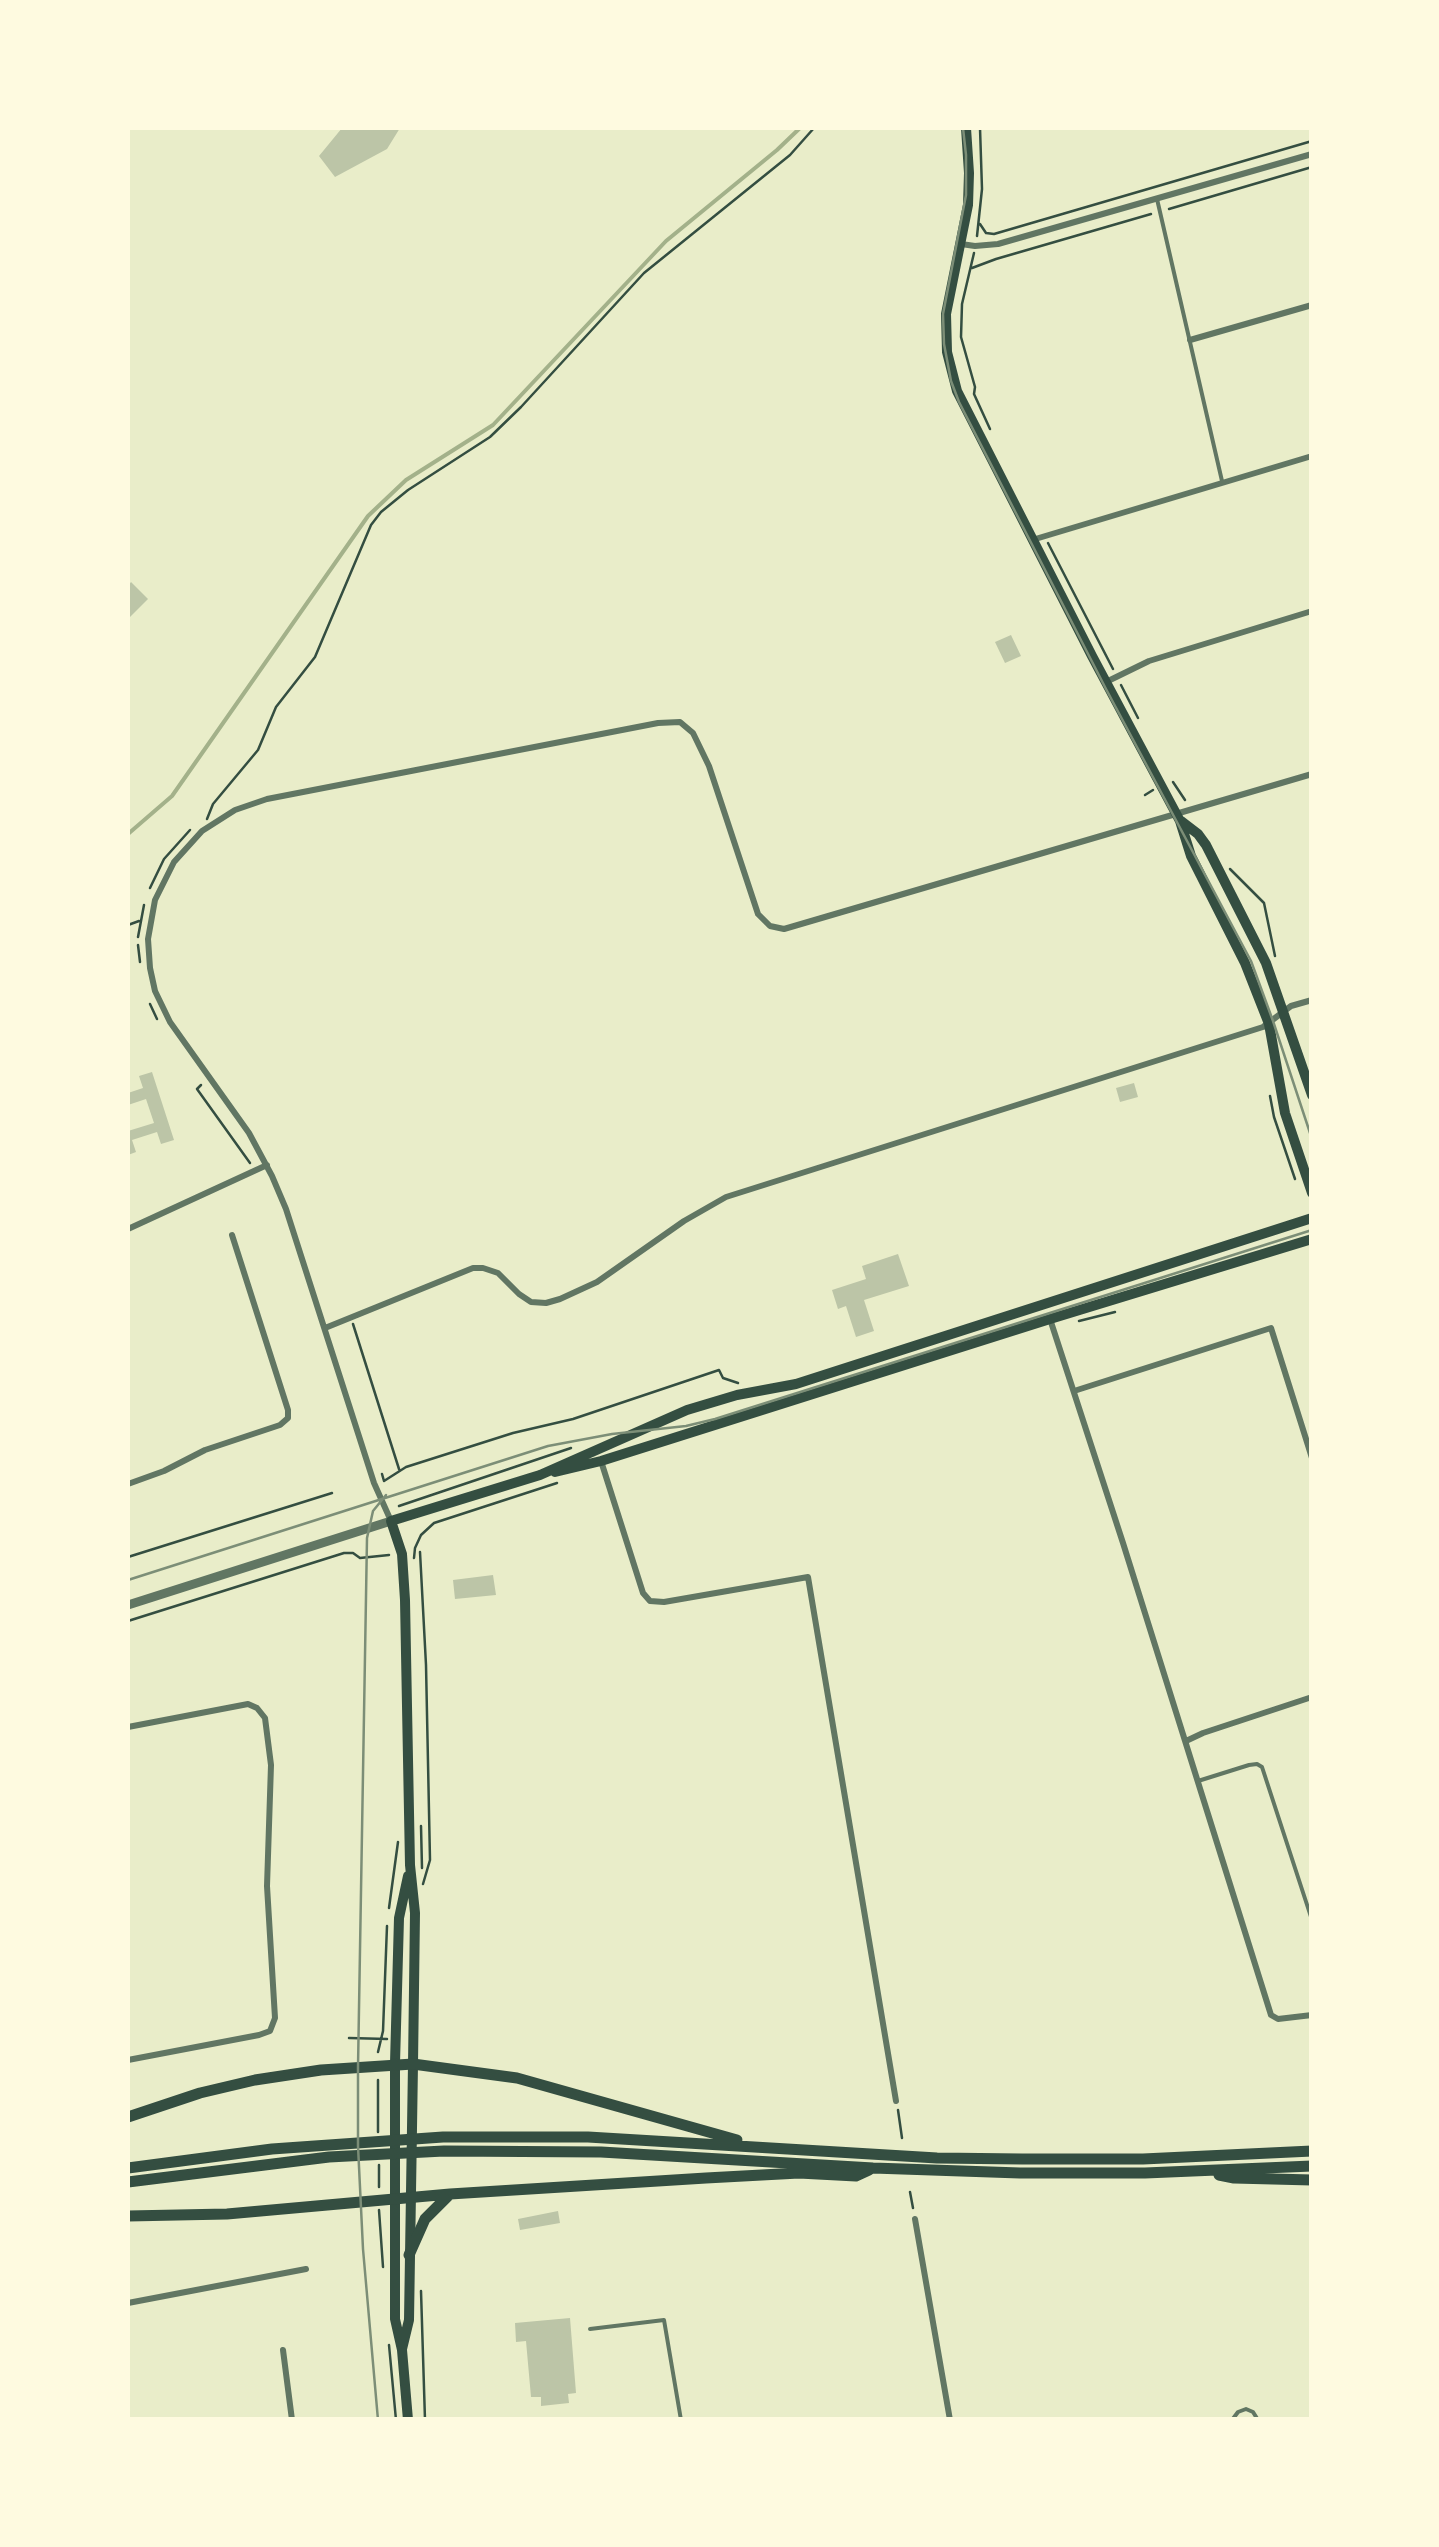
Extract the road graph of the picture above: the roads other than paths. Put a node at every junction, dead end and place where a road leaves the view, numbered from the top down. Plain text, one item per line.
1 (966, 128) edge
2 (1312, 154) edge
3 (1157, 199) junction
4 (961, 244) junction
5 (1312, 304) edge
6 (1190, 340) junction
7 (1312, 456) edge
8 (1222, 481) junction
9 (1032, 540) junction
10 (1312, 611) edge
11 (1106, 682) junction
12 (1311, 777) edge
13 (1178, 818) junction
14 (1312, 1000) edge
15 (1284, 1010) junction
16 (1268, 1024) junction
17 (1312, 1095) edge
18 (267, 1165) junction
19 (1312, 1194) edge
20 (1312, 1218) edge
21 (128, 1229) edge
22 (232, 1235) dead end
23 (1312, 1239) edge
24 (1050, 1319) junction
25 (324, 1328) junction
26 (1074, 1390) junction
27 (1312, 1458) edge
28 (602, 1462) junction
29 (540, 1475) junction
30 (128, 1484) edge
31 (391, 1521) junction
32 (128, 1605) edge
33 (1312, 1697) edge
34 (128, 1727) edge
35 (1186, 1741) junction
36 (1198, 1781) junction
37 (410, 1865) junction
38 (1312, 1920) edge
39 (1312, 2015) edge
40 (128, 2060) edge
41 (396, 2064) junction
42 (412, 2064) junction
43 (896, 2101) road end
44 (128, 2117) edge
45 (756, 2146) junction
46 (1312, 2148) edge
47 (328, 2150) junction
48 (1312, 2166) edge
49 (128, 2168) edge
50 (873, 2168) junction
51 (1205, 2171) junction
52 (1310, 2181) edge
53 (128, 2182) edge
54 (450, 2194) junction
55 (410, 2198) junction
56 (394, 2200) junction
57 (128, 2216) edge
58 (915, 2220) road end
59 (409, 2254) junction
60 (306, 2269) dead end
61 (128, 2303) edge
62 (590, 2328) dead end
63 (283, 2350) dead end
64 (402, 2350) junction
65 (292, 2420) edge
66 (408, 2420) edge
67 (681, 2420) edge
68 (950, 2420) edge
69 (1232, 2420) edge
70 (1258, 2420) edge

1 - 4 main road
2 - 3 street
3 - 4 street
3 - 6 lane
4 - 9 main road
5 - 6 street
6 - 8 lane
7 - 8 street
8 - 9 street
9 - 11 main road
10 - 11 street
11 - 13 main road
12 - 13 street
13 - 15 main road
13 - 16 main road
13 - 18 street
14 - 15 street
15 - 16 street
15 - 17 main road
16 - 19 main road
16 - 25 street
18 - 21 street
18 - 25 street
20 - 29 main road
22 - 30 street
23 - 24 main road
24 - 26 street
24 - 28 main road
25 - 31 street
26 - 27 street
26 - 35 street
28 - 29 main road
28 - 43 street
29 - 31 main road
31 - 32 street
31 - 37 main road
33 - 35 street
34 - 40 street
35 - 36 street
36 - 38 lane
36 - 39 street
37 - 41 main road
37 - 42 main road
41 - 42 highway
41 - 44 highway
41 - 56 main road
42 - 45 highway
42 - 55 main road
45 - 46 highway
45 - 47 highway
47 - 49 highway
47 - 50 highway
47 - 53 highway
48 - 51 highway
50 - 51 highway
50 - 54 highway
51 - 52 highway
54 - 55 highway
54 - 59 highway
55 - 56 highway
55 - 59 main road
56 - 57 highway
56 - 64 main road
58 - 68 street
59 - 64 main road
60 - 61 street
62 - 67 lane
63 - 65 street
64 - 66 main road
69 - 70 lane

